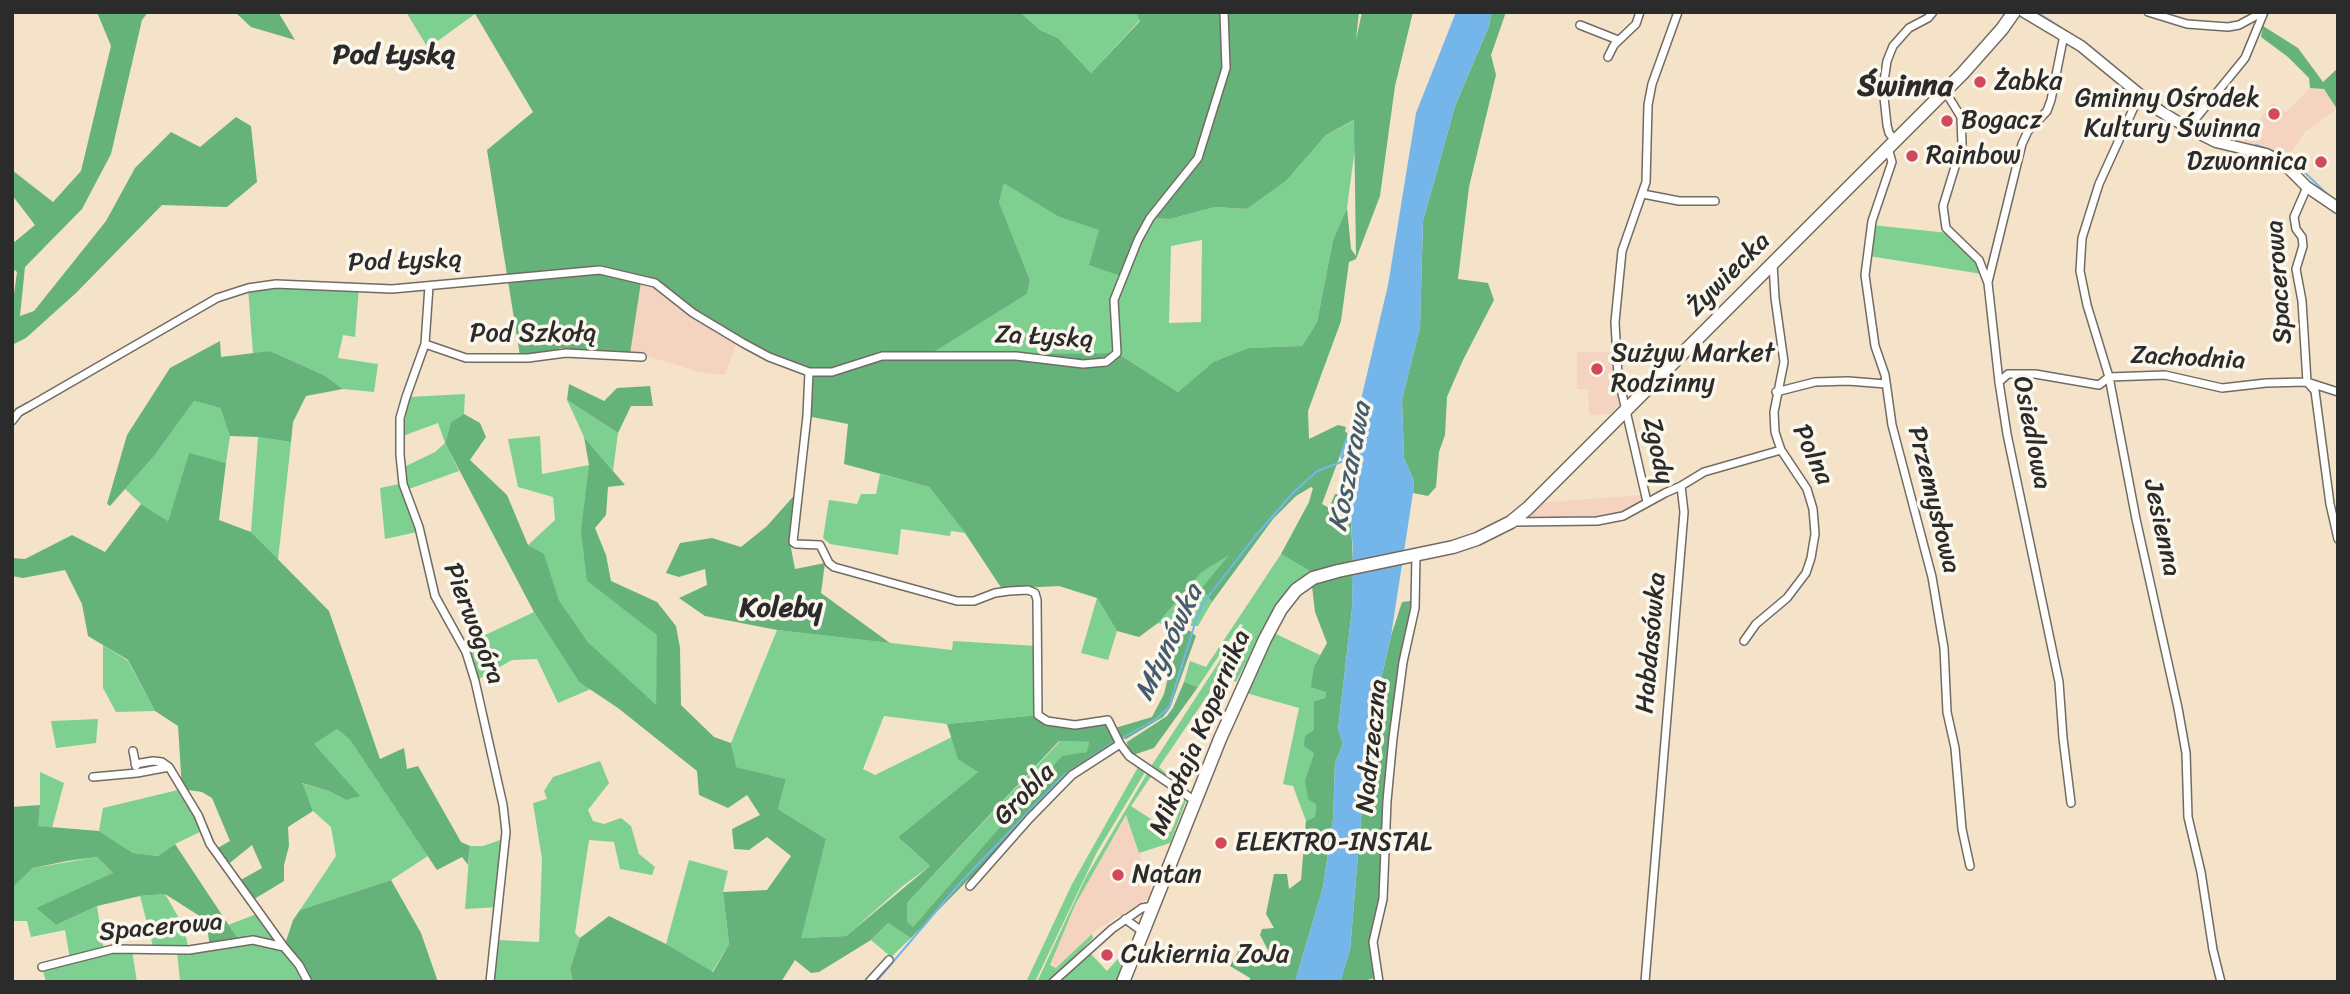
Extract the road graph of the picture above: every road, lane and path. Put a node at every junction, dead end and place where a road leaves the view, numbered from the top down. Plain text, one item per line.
1 (1224, 12) edge
2 (1640, 12) edge
3 (1678, 12) edge
4 (1933, 12) edge
5 (2014, 12) edge
6 (2024, 12) edge
7 (2147, 12) edge
8 (2263, 12) edge
9 (1580, 25) dead end
10 (2064, 34) junction
11 (1618, 40) junction
12 (1608, 57) dead end
13 (1945, 91) junction
14 (2140, 93) junction
15 (2188, 128) junction
16 (1892, 145) junction
17 (2307, 187) junction
18 (1643, 194) junction
19 (1715, 201) dead end
20 (2338, 208) edge
21 (1773, 263) junction
22 (1988, 283) junction
23 (429, 286) junction
24 (425, 344) junction
25 (642, 357) dead end
26 (809, 372) junction
27 (2109, 377) junction
28 (1999, 382) junction
29 (2307, 383) junction
30 (1886, 384) junction
31 (1776, 392) junction
32 (2338, 392) edge
33 (1627, 409) junction
34 (12, 421) edge
35 (1781, 450) junction
36 (1681, 486) junction
37 (1647, 502) junction
38 (1511, 522) junction
39 (2338, 539) edge
40 (1416, 555) junction
41 (1745, 641) dead end
42 (1120, 744) junction
43 (133, 751) dead end
44 (135, 764) junction
45 (169, 767) junction
46 (137, 773) junction
47 (93, 777) dead end
48 (1195, 801) junction
49 (2071, 803) dead end
50 (1970, 866) dead end
51 (970, 886) dead end
52 (1153, 906) junction
53 (1125, 919) junction
54 (1143, 932) junction
55 (284, 947) junction
56 (889, 960) dead end
57 (42, 967) dead end
58 (308, 982) edge
59 (490, 982) edge
60 (869, 982) edge
61 (1053, 982) edge
62 (1123, 982) edge
63 (1378, 982) edge
64 (1645, 982) edge
65 (2221, 982) edge

1 - 26 street, Za Łyską
2 - 11 street
3 - 18 street, Zgody
4 - 16 street
5 - 13 main road, Żywiecka
6 - 10 street
7 - 8 street
8 - 15 street
9 - 11 street
10 - 14 street
10 - 22 street
11 - 12 street
13 - 16 main road, Żywiecka
13 - 22 street, Osiedlowa
14 - 15 street
14 - 27 street, Jesienna
15 - 17 street
16 - 21 main road, Żywiecka
16 - 30 street, Przemysłowa
17 - 20 street
17 - 29 street, Spacerowa
18 - 19 street
18 - 33 street, Zgody
21 - 31 street, Polna
21 - 33 main road, Żywiecka
22 - 28 street, Osiedlowa
23 - 24 street, Pierwogóra
23 - 26 street, Pod Łyską
23 - 34 street, Pod Łyską
24 - 25 street, Pod Szkołą
24 - 59 street, Pierwogóra
26 - 42 street
27 - 28 street, Zachodnia
27 - 29 street, Zachodnia
27 - 65 street, Jesienna
28 - 49 street, Osiedlowa
29 - 32 street, Zachodnia
29 - 39 street, Spacerowa
30 - 31 street
30 - 50 street, Przemysłowa
31 - 35 street, Polna
33 - 37 street, Zgody
33 - 38 main road, Żywiecka
35 - 36 street
35 - 41 street, Polna
36 - 37 street
36 - 64 street, Habdasówka
37 - 38 street
38 - 40 main road, Żywiecka
40 - 48 main road, Mikołaja Kopernika
40 - 63 street, Nadrzeczna
42 - 48 street
42 - 51 street, Grobla
43 - 44 street
44 - 45 street
44 - 46 street
45 - 46 street
45 - 55 street, Spacerowa
46 - 47 street
48 - 52 main road, Mikołaja Kopernika
52 - 53 street
52 - 54 main road, Mikołaja Kopernika
53 - 54 street
53 - 61 street
54 - 62 main road, Mikołaja Kopernika
55 - 57 street, Spacerowa
55 - 58 street, Spacerowa
56 - 60 street

